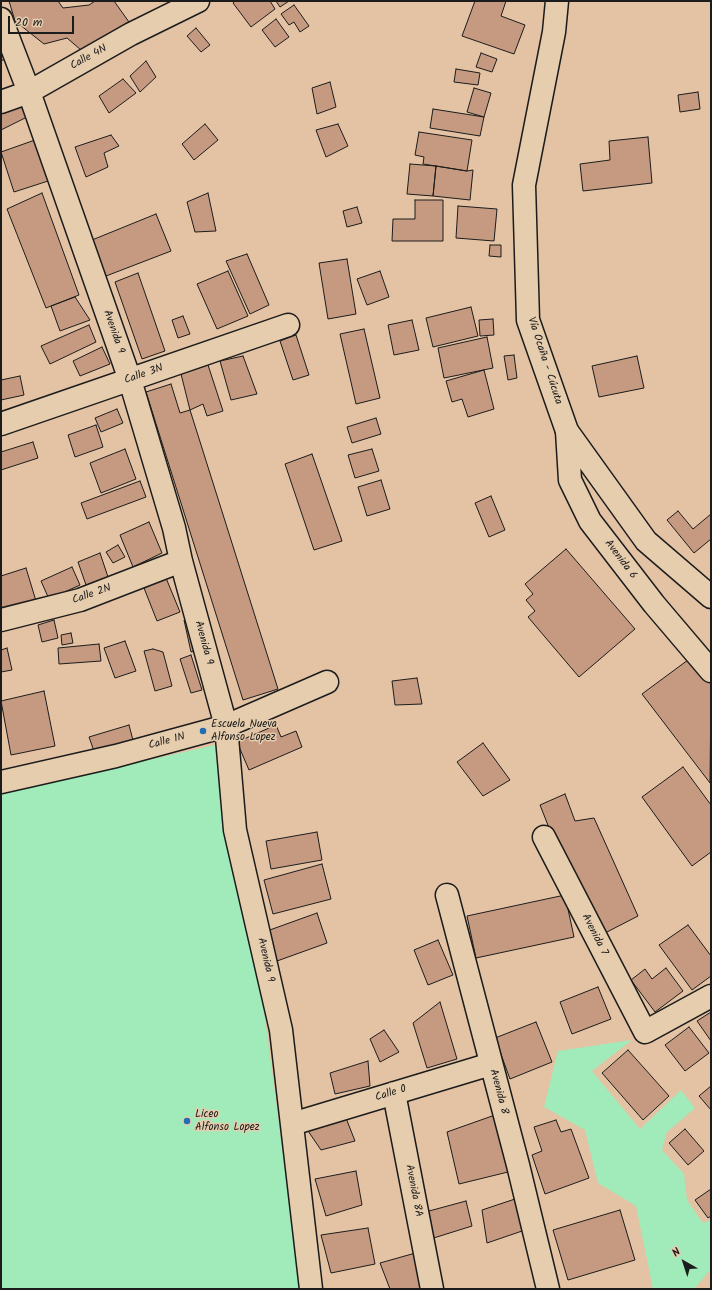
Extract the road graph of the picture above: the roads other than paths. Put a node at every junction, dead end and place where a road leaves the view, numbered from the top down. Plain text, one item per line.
1 (198, 1) edge
2 (557, 1) edge
3 (1, 19) edge
4 (29, 92) junction
5 (1, 102) edge
6 (288, 325) dead end
7 (130, 380) junction
8 (1, 424) edge
9 (567, 431) junction
10 (181, 561) junction
11 (711, 597) edge
12 (1, 620) edge
13 (711, 669) edge
14 (327, 682) dead end
15 (226, 726) junction
16 (1, 782) edge
17 (544, 838) dead end
18 (447, 895) dead end
19 (711, 996) edge
20 (491, 1064) junction
21 (394, 1093) junction
22 (292, 1124) junction
23 (311, 1289) edge
24 (432, 1289) edge
25 (548, 1289) edge

1 - 4 street, Calle 4N
2 - 9 street, Vía Ocaña - Cúcuta
3 - 4 street, Avenida 9
4 - 5 street, Calle 4N
4 - 7 street, Avenida 9
6 - 7 street, Calle 3N
7 - 8 street, Calle 3N
7 - 10 street, Avenida 9
9 - 11 street, Vía Ocaña - Cúcuta
9 - 13 street, Avenida 6
10 - 12 street, Calle 2N
10 - 15 street, Avenida 9
14 - 15 street, Calle 1N
15 - 16 street, Calle 1N
15 - 22 street, Avenida 9
17 - 19 street, Avenida 7
18 - 20 street, Avenida 8
20 - 21 street, Calle 0
20 - 25 street, Avenida 8
21 - 22 street, Calle 0
21 - 24 street, Avenida 8A
22 - 23 street, Avenida 9

